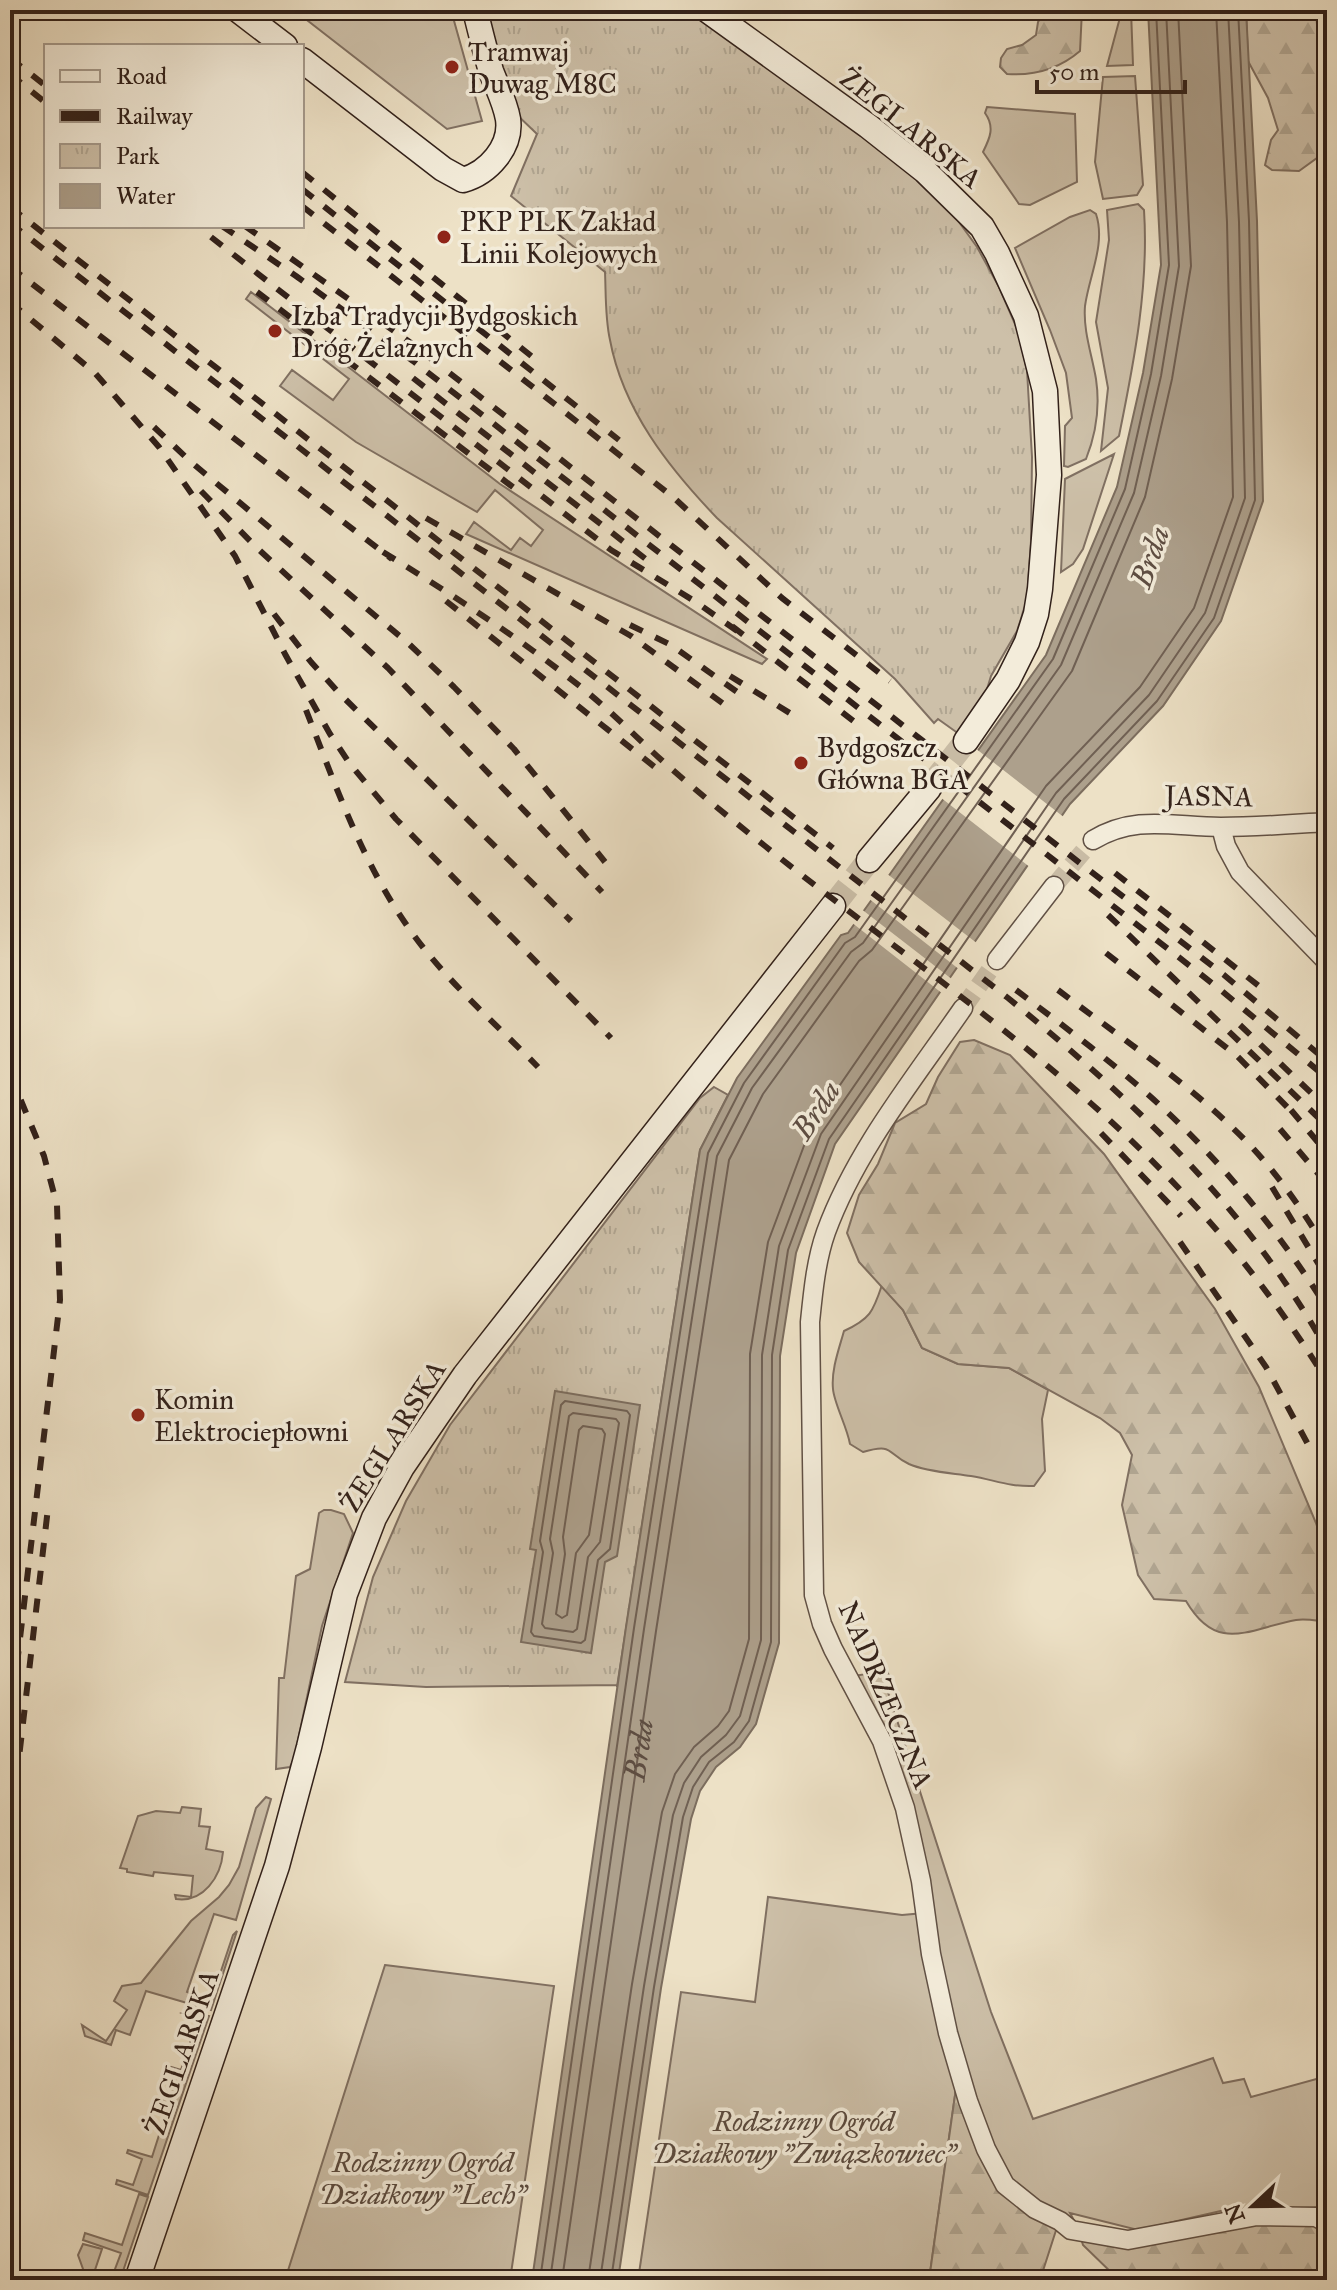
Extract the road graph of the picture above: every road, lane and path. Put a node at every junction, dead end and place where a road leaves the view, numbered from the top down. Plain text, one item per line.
1 (238, 10) edge
2 (475, 10) edge
3 (707, 10) edge
4 (282, 44) edge
5 (304, 62) edge
6 (966, 741) tunnel mouth
7 (929, 788) tunnel mouth
8 (1327, 822) edge
9 (1221, 827) junction
10 (1093, 840) tunnel mouth
11 (869, 860) tunnel mouth
12 (1054, 886) tunnel mouth
13 (833, 906) tunnel mouth
14 (997, 960) tunnel mouth
15 (1327, 962) edge
16 (963, 1008) tunnel mouth
17 (1327, 2223) edge
18 (137, 2280) edge

1 - 4 street
2 - 5 street
3 - 6 street, ŻEGLARSKA
7 - 11 street
8 - 9 street, JASNA
9 - 10 street, JASNA
9 - 15 street
12 - 14 street
13 - 18 street, ŻEGLARSKA
16 - 17 street, NADRZECZNA

